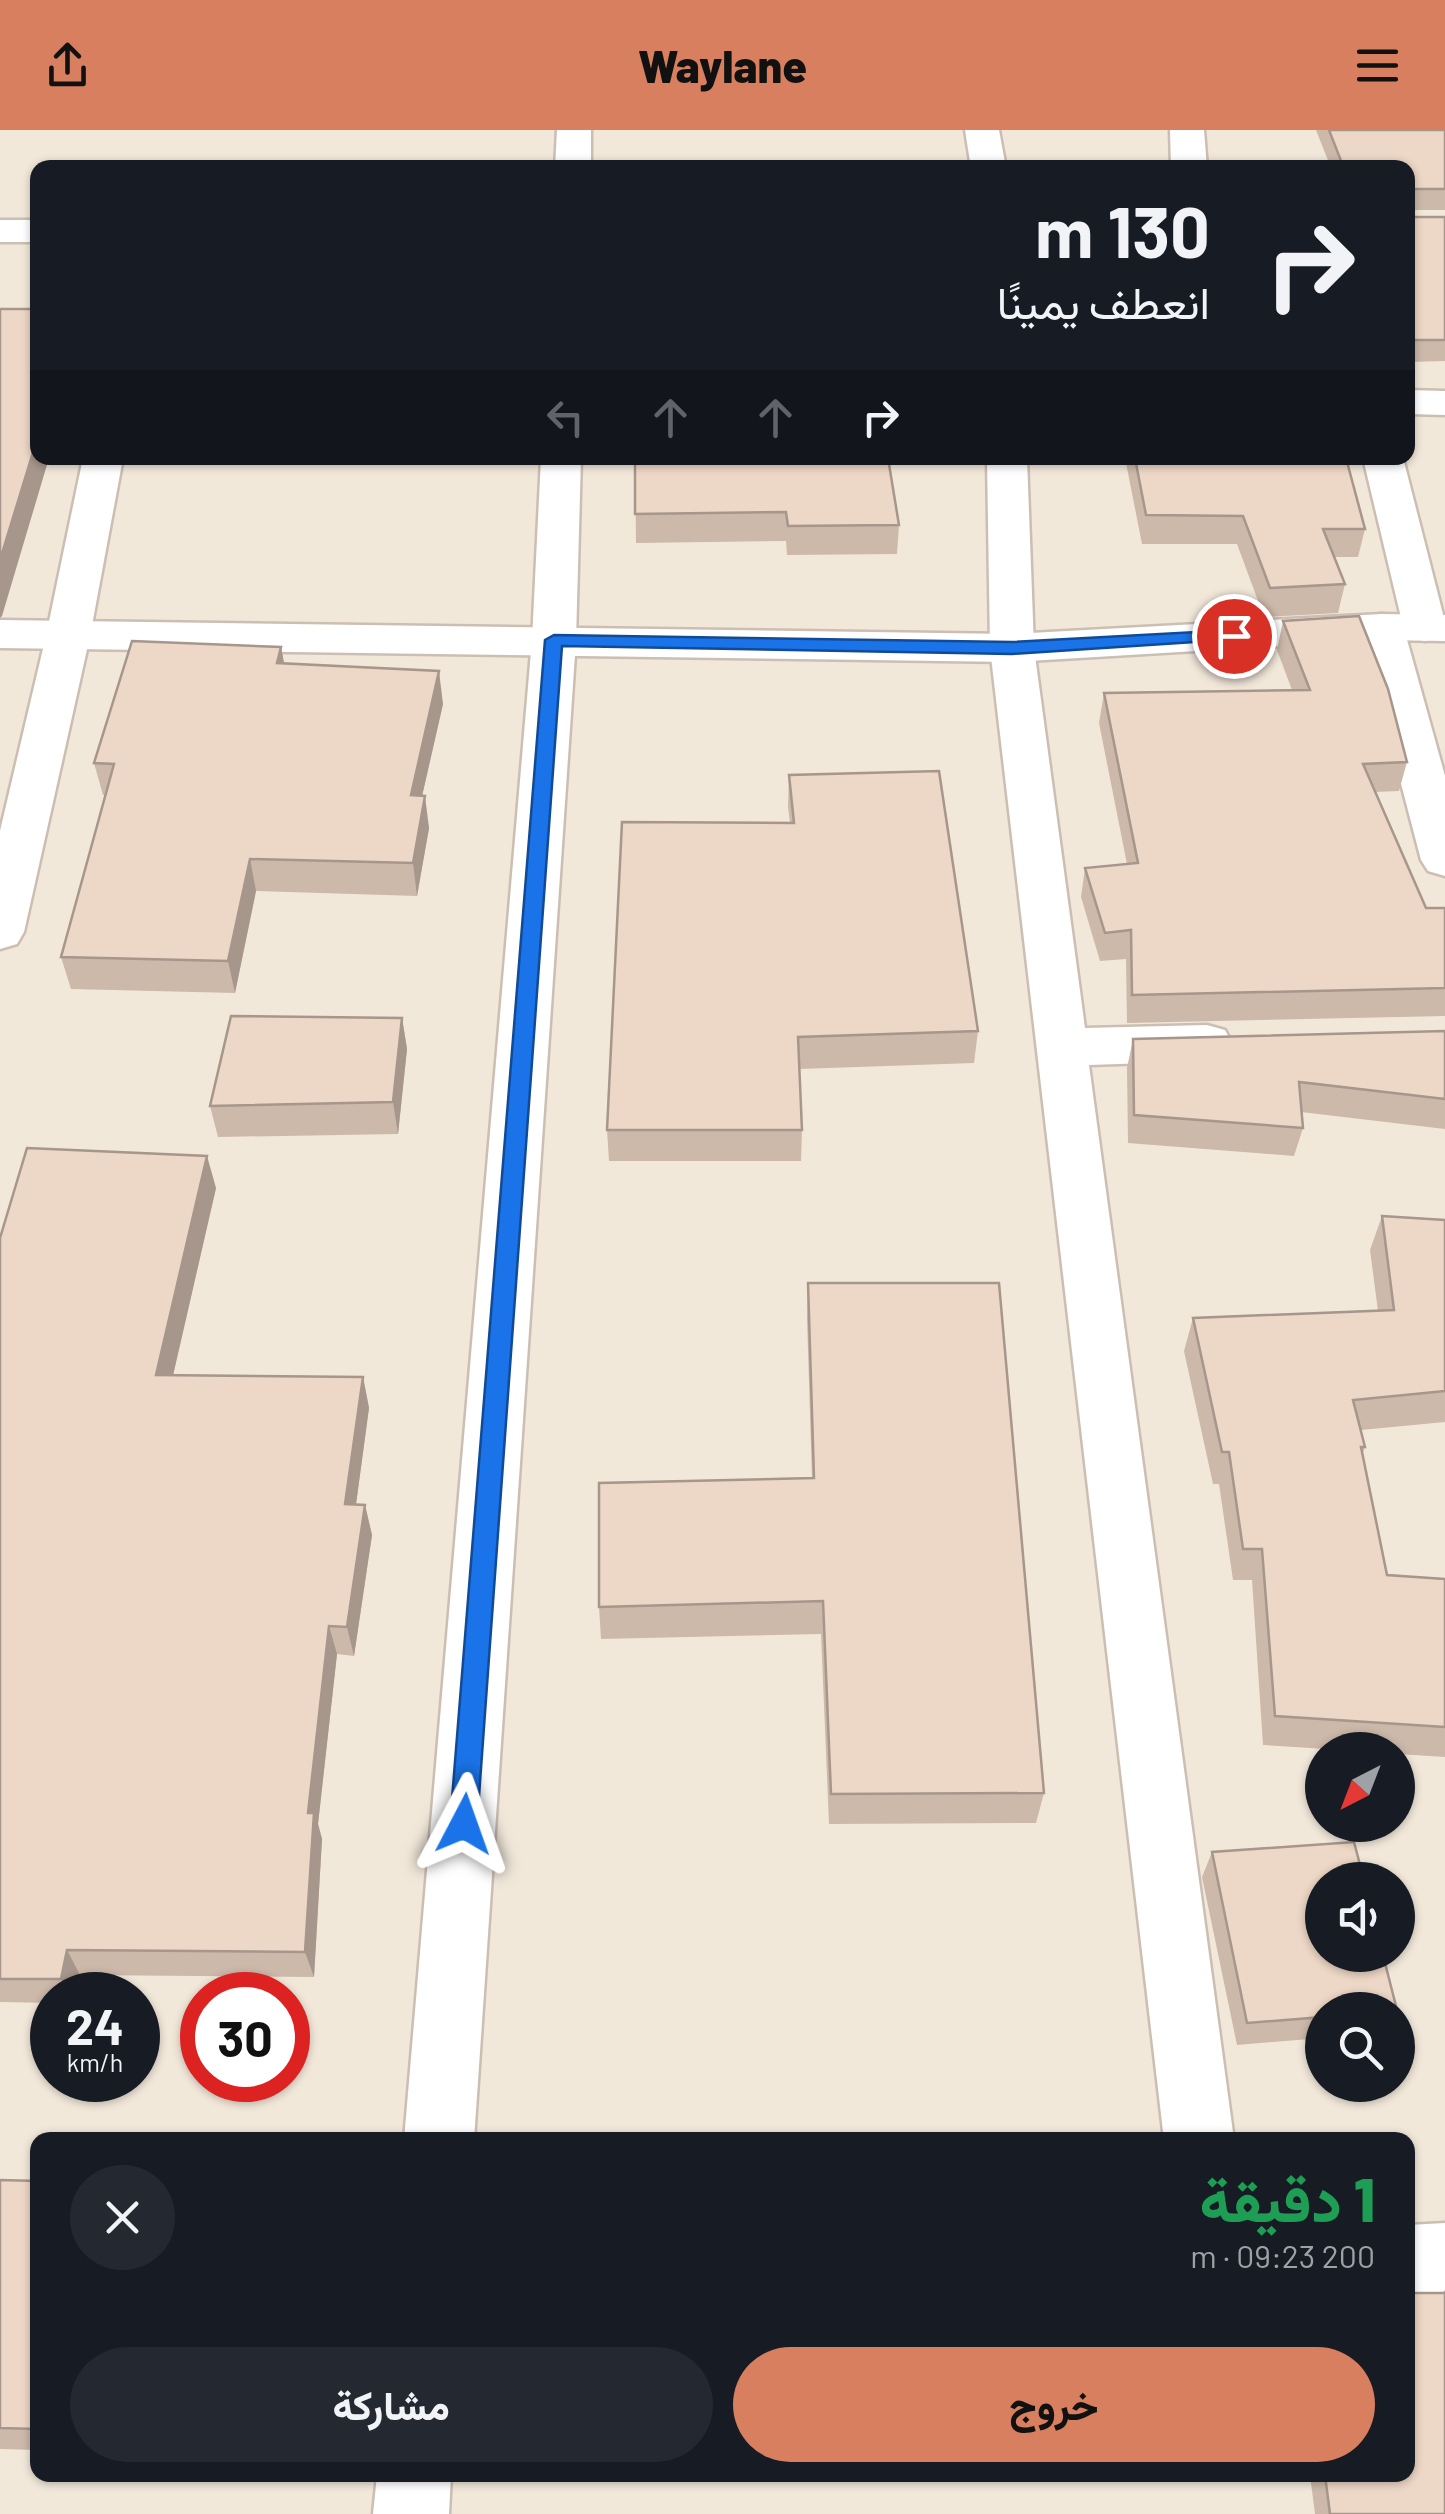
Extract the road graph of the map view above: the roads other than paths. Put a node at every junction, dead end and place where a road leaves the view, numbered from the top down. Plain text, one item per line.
1 (574, 130) edge
2 (982, 130) edge
3 (1187, 130) edge
4 (573, 160) edge
5 (988, 160) edge
6 (1189, 160) edge
7 (30, 230) edge
8 (0, 231) edge
9 (1415, 402) edge
10 (1445, 402) edge
11 (102, 465) edge
12 (562, 465) edge
13 (1007, 465) edge
14 (1384, 465) edge
15 (1417, 628) edge
16 (0, 634) edge
17 (68, 636) junction
18 (554, 640) junction
19 (1012, 648) junction
20 (1445, 860) edge
21 (0, 932) edge
22 (1253, 1042) edge
23 (1062, 1047) junction
24 (440, 2132) edge
25 (1198, 2132) edge
26 (1445, 2259) edge
27 (1415, 2260) edge
28 (413, 2482) edge
29 (411, 2514) edge

1 - 4 street
2 - 5 street
3 - 6 street
7 - 8 street
9 - 10 street
11 - 17 street
12 - 18 street
13 - 19 street
14 - 15 street
15 - 19 street
15 - 20 street
16 - 17 street
17 - 18 street
17 - 21 street
18 - 19 street
18 - 24 street
19 - 23 street
22 - 23 street
23 - 25 street
26 - 27 street
28 - 29 street

